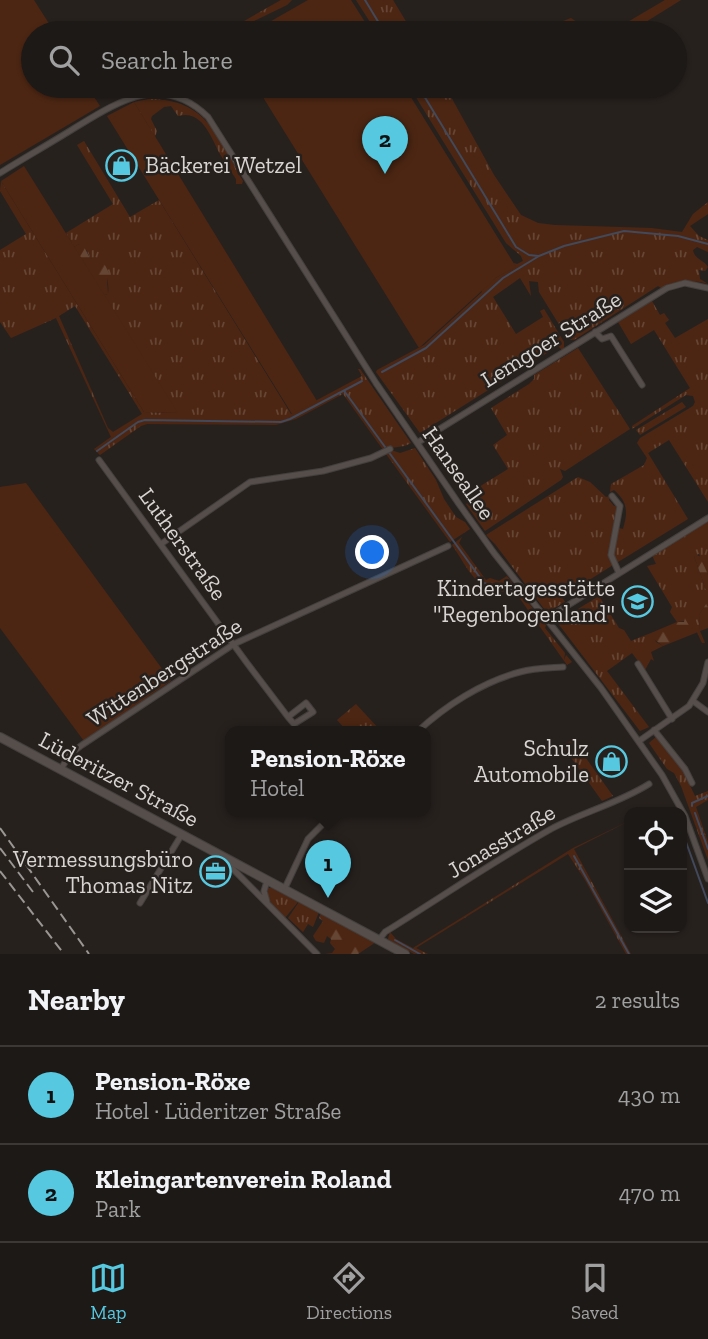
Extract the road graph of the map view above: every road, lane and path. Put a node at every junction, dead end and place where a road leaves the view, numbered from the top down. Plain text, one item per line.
1 (128, 98) edge
2 (177, 98) edge
3 (0, 173) edge
4 (708, 288) edge
5 (595, 332) junction
6 (642, 385) dead end
7 (417, 443) junction
8 (388, 450) dead end
9 (99, 460) dead end
10 (612, 496) dead end
11 (708, 517) edge
12 (161, 544) junction
13 (448, 546) dead end
14 (619, 573) junction
15 (546, 619) junction
16 (234, 644) junction
17 (708, 662) edge
18 (638, 664) dead end
19 (563, 667) dead end
20 (693, 701) junction
21 (708, 712) edge
22 (288, 717) junction
23 (672, 719) junction
24 (425, 726) edge
25 (654, 730) junction
26 (0, 737) edge
27 (639, 741) junction
28 (61, 769) junction
29 (649, 783) dead end
30 (692, 783) dead end
31 (330, 817) edge
32 (182, 834) junction
33 (217, 853) junction
34 (708, 878) edge
35 (267, 881) junction
36 (284, 890) junction
37 (139, 903) dead end
38 (271, 908) junction
39 (379, 940) junction
40 (317, 954) edge
41 (405, 954) edge

1 - 3 street, Hanseallee
2 - 7 street, Hanseallee
4 - 5 street, Lemgoer Straße
5 - 6 street
5 - 7 street, Lemgoer Straße
7 - 15 street, Hanseallee
8 - 12 street
9 - 12 street, Lutherstraße
10 - 14 street
11 - 14 street
12 - 16 street, Lutherstraße
13 - 16 street, Wittenbergstraße
14 - 15 street
15 - 27 street, Hanseallee
16 - 22 street, Lutherstraße
16 - 28 street, Wittenbergstraße
17 - 20 street
18 - 23 street
19 - 24 street
20 - 21 street
20 - 23 street
22 - 22 street
23 - 25 street
25 - 27 street
25 - 30 street
26 - 28 main road, Lüderitzer Straße
27 - 34 street, Hanseallee
28 - 32 main road, Lüderitzer Straße
29 - 39 street, Jonasstraße
31 - 36 street
32 - 33 main road, Lüderitzer Straße
32 - 37 street
33 - 35 main road, Lüderitzer Straße
33 - 38 street
35 - 36 main road, Lüderitzer Straße
35 - 38 street
36 - 39 main road, Lüderitzer Straße
38 - 40 street
39 - 41 main road, Lüderitzer Straße

